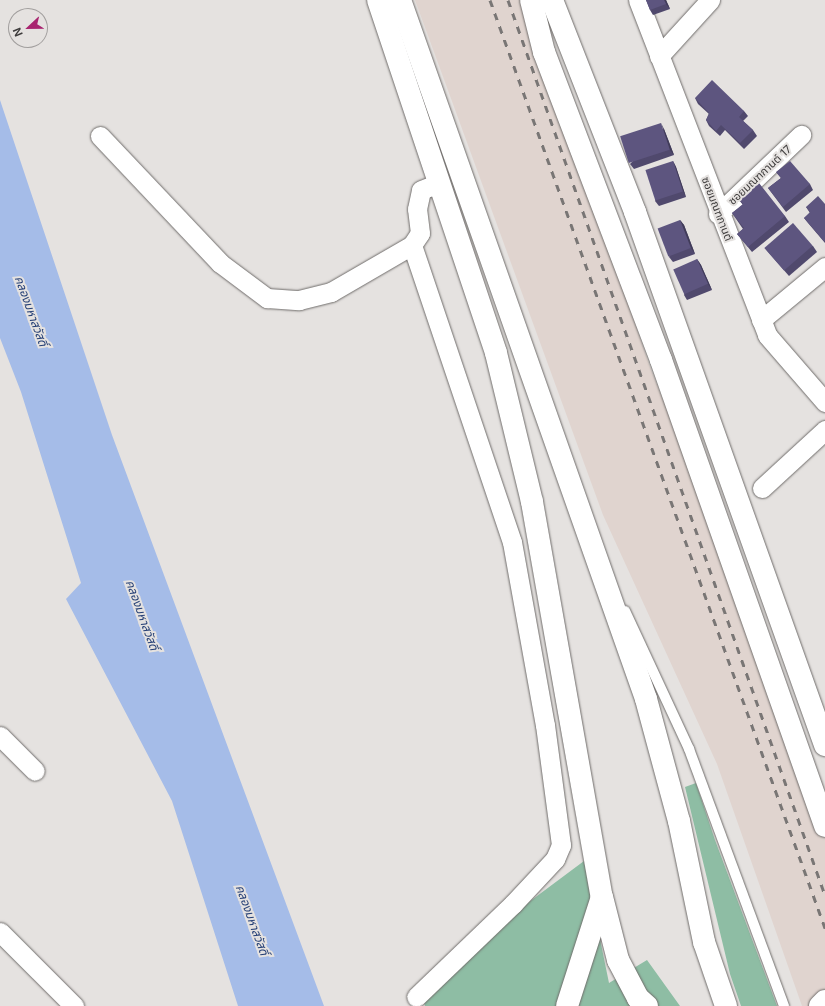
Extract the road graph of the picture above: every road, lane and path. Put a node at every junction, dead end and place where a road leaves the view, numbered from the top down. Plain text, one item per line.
1 (378, 0) edge
2 (400, 0) edge
3 (531, 0) edge
4 (552, 0) edge
5 (638, 0) edge
6 (710, 0) edge
7 (659, 56) junction
8 (801, 135) dead end
9 (100, 136) dead end
10 (439, 183) junction
11 (718, 214) junction
12 (412, 245) junction
13 (825, 268) edge
14 (761, 320) junction
15 (825, 402) edge
16 (825, 430) edge
17 (762, 488) dead end
18 (592, 543) junction
19 (0, 736) edge
20 (825, 745) edge
21 (35, 771) dead end
22 (825, 826) edge
23 (602, 897) junction
24 (0, 932) edge
25 (416, 997) dead end
26 (825, 1001) edge
27 (74, 1006) edge
28 (567, 1006) edge
29 (647, 1006) edge
30 (726, 1006) edge
31 (784, 1006) edge
32 (820, 1006) edge

1 - 10 main road
2 - 18 main road
3 - 22 main road
4 - 20 main road
5 - 7 street, ซอยมณฑกานต์
6 - 7 street
7 - 11 street, ซอยมณฑกานต์
8 - 11 street, ซอยมณฑกานต์ 17
9 - 12 street
10 - 12 street
10 - 23 main road
11 - 14 street, ซอยมณฑกานต์
12 - 25 street
13 - 14 street
14 - 15 street, ซอยมณฑกานต์
16 - 17 street
18 - 30 main road
18 - 31 lane
19 - 21 street
23 - 28 main road
23 - 29 main road
24 - 27 street
26 - 32 main road

